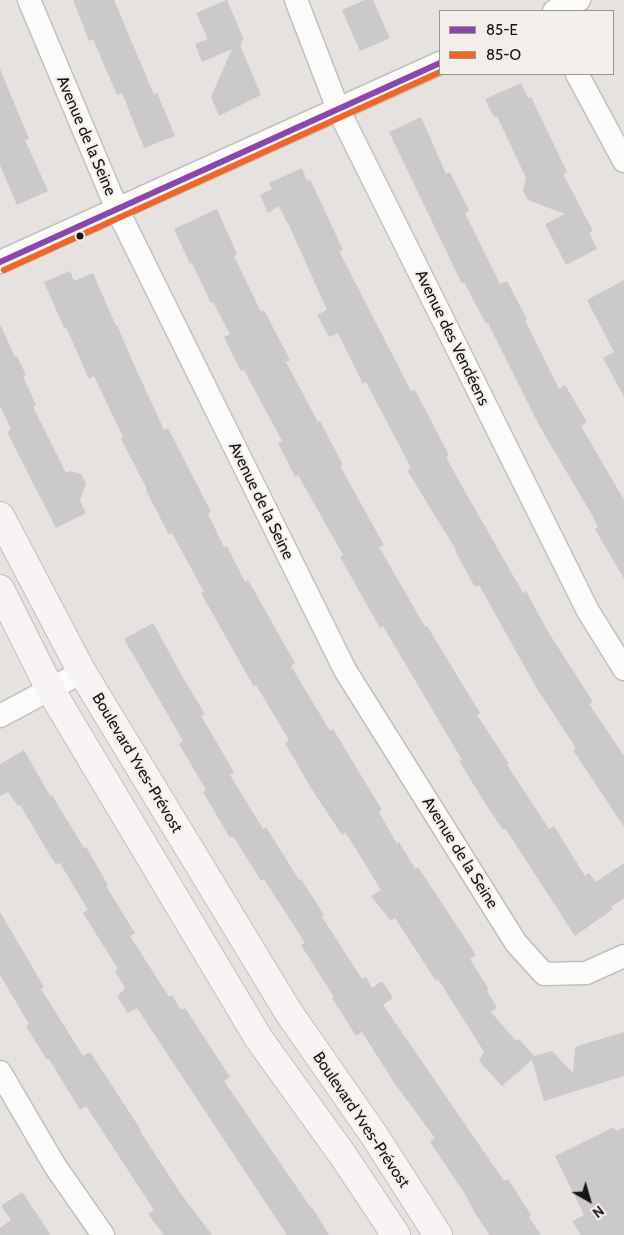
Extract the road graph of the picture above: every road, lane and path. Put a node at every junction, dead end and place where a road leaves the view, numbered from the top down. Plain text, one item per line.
1 (29, 0) edge
2 (296, 0) edge
3 (579, 0) edge
4 (556, 10) edge
5 (439, 63) edge
6 (578, 75) edge
7 (338, 109) junction
8 (624, 161) edge
9 (117, 209) junction
10 (0, 262) edge
11 (0, 516) edge
12 (0, 589) edge
13 (624, 670) edge
14 (82, 672) junction
15 (50, 689) junction
16 (0, 716) edge
17 (624, 956) edge
18 (284, 1005) junction
19 (252, 1026) junction
20 (0, 1072) edge
21 (103, 1235) edge
22 (396, 1235) edge
23 (438, 1235) edge

1 - 9 street, Avenue de la Seine
2 - 7 street, Avenue des Vendéens
3 - 4 street
5 - 7 street
6 - 8 street
7 - 9 street
7 - 13 street, Avenue des Vendéens
9 - 10 street
9 - 17 street, Avenue de la Seine
11 - 14 street, Boulevard Yves-Prévost
12 - 15 street
14 - 15 street
14 - 18 street, Boulevard Yves-Prévost
15 - 16 street
15 - 19 street
18 - 19 street
18 - 23 street, Boulevard Yves-Prévost
19 - 22 street
20 - 21 street

